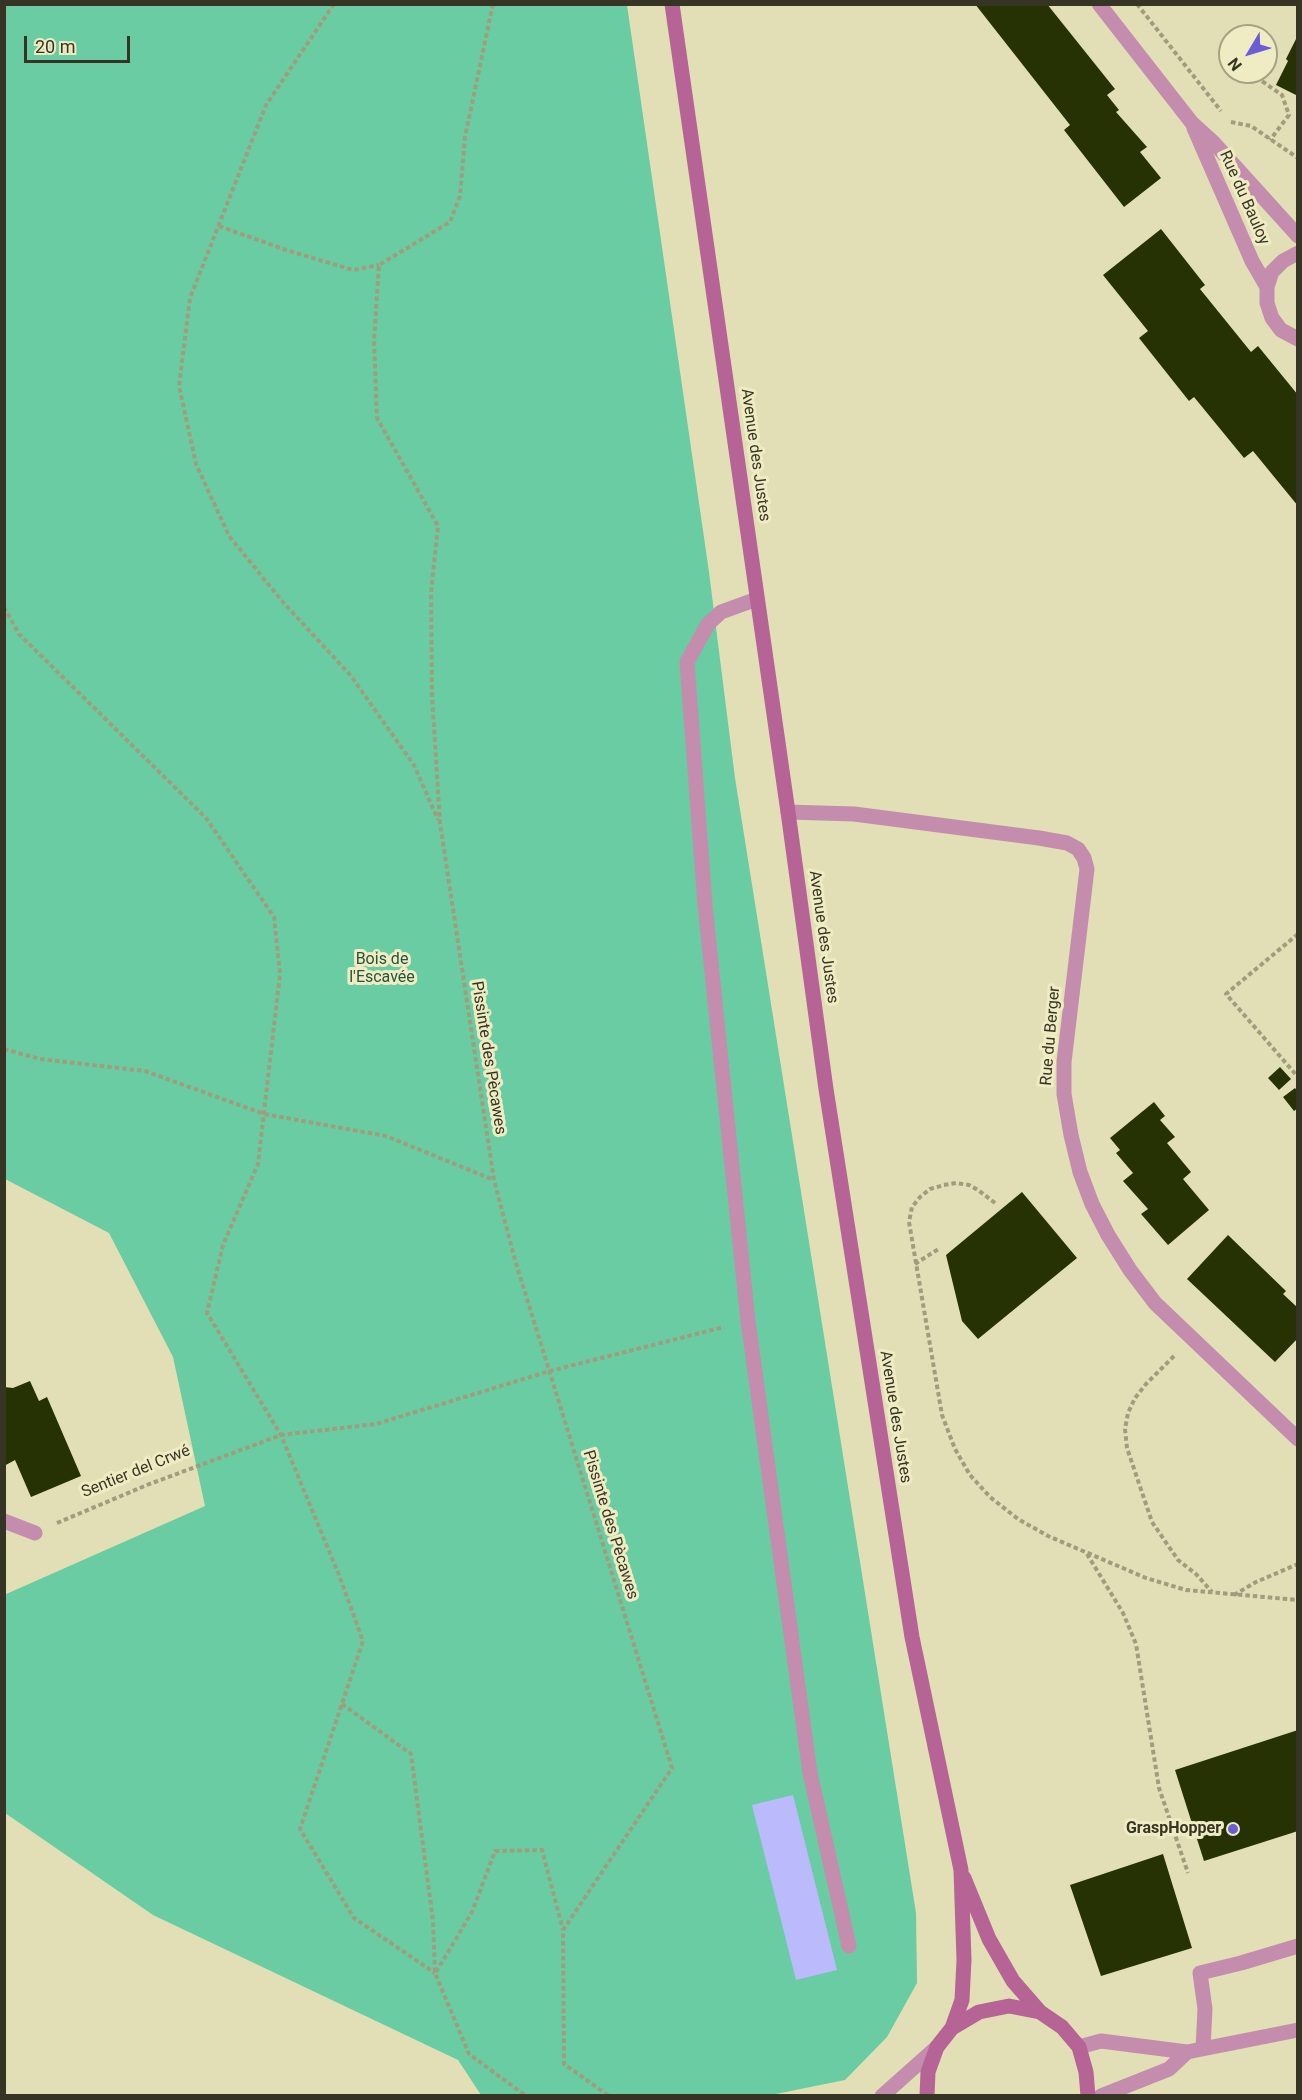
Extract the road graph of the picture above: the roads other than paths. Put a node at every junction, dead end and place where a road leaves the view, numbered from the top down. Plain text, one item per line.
1 (672, 4) edge
2 (1099, 4) edge
3 (1191, 123) junction
4 (1298, 236) edge
5 (1298, 253) edge
6 (1267, 287) junction
7 (1298, 339) edge
8 (757, 599) junction
9 (788, 812) junction
10 (1298, 1439) edge
11 (4, 1521) edge
12 (35, 1533) road end
13 (961, 1870) junction
14 (849, 1946) dead end
15 (1298, 1946) edge
16 (1040, 2012) junction
17 (952, 2028) junction
18 (1298, 2030) edge
19 (937, 2047) junction
20 (1079, 2048) junction
21 (1203, 2048) junction
22 (1187, 2052) junction
23 (882, 2096) edge
24 (927, 2096) edge
25 (1089, 2096) edge
26 (1101, 2096) edge

1 - 8 main road, Avenue des Justes
2 - 3 street, Rue du Bauloy
3 - 4 street, Rue du Bauloy
3 - 6 street, Rue du Bauloy
5 - 6 street
6 - 7 street
8 - 9 main road, Avenue des Justes
8 - 14 street
9 - 10 street, Rue du Berger
9 - 13 main road, Avenue des Justes
11 - 12 street
13 - 16 main road, Avenue des Justes
13 - 17 main road, Avenue des Justes
15 - 21 street
16 - 17 main road
16 - 20 main road
17 - 19 main road
18 - 21 street
19 - 23 street
19 - 24 main road
20 - 22 street
20 - 25 main road
21 - 22 street
22 - 26 street

